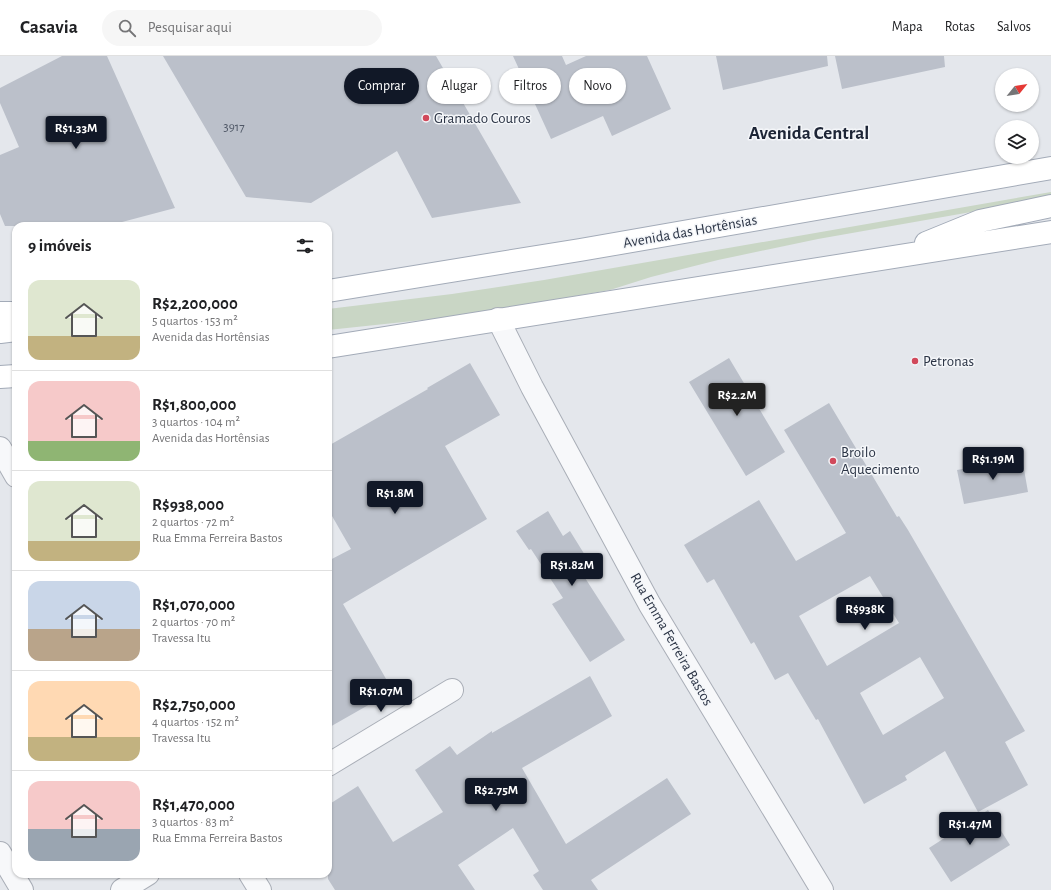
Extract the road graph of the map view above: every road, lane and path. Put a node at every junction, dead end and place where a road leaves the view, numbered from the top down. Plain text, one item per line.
1 (1051, 168) edge
2 (1051, 206) edge
3 (1051, 232) edge
4 (892, 257) junction
5 (332, 290) edge
6 (0, 313) edge
7 (12, 313) edge
8 (498, 319) junction
9 (12, 330) edge
10 (0, 332) edge
11 (332, 346) edge
12 (12, 376) edge
13 (0, 377) edge
14 (0, 448) edge
15 (12, 469) edge
16 (452, 690) dead end
17 (332, 763) edge
18 (0, 853) edge
19 (12, 873) edge
20 (15, 878) edge
21 (142, 878) edge
22 (252, 878) edge
23 (22, 890) edge
24 (122, 890) edge
25 (260, 890) edge
26 (822, 890) edge

1 - 5 main road, Avenida das Hortênsias
2 - 4 main road
3 - 4 main road
4 - 8 main road
6 - 7 main road
8 - 11 main road
8 - 26 street, Rua Emma Ferreira Bastos
9 - 10 main road
12 - 13 main road
14 - 15 street
16 - 17 street
18 - 19 street
20 - 23 street
21 - 24 street
22 - 25 street

